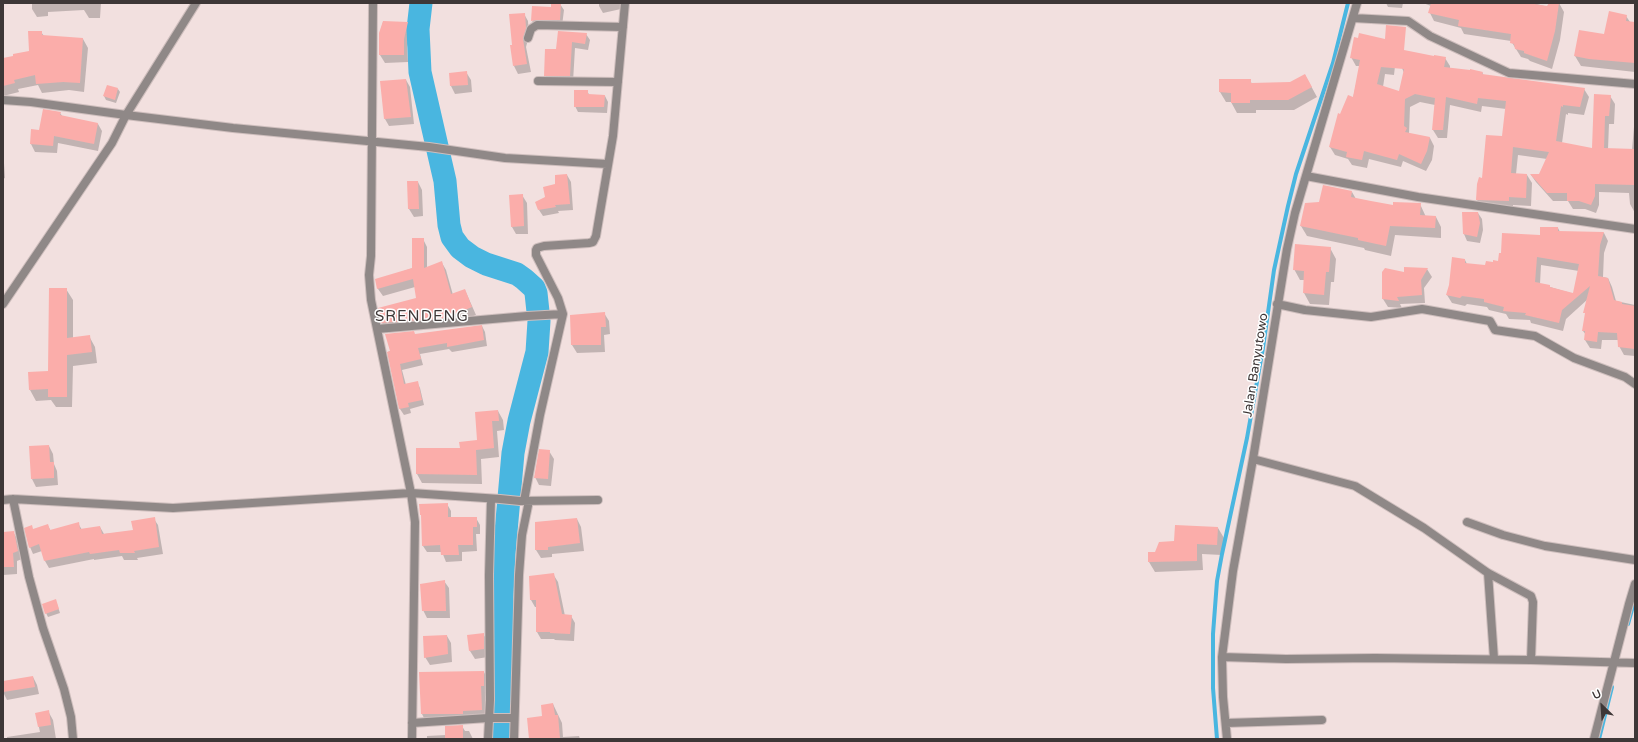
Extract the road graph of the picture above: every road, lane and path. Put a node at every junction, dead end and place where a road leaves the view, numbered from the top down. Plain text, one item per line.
1 (196, 3) edge
2 (373, 3) edge
3 (625, 3) edge
4 (1357, 3) edge
5 (1353, 18) junction
6 (623, 27) junction
7 (528, 38) dead end
8 (538, 81) dead end
9 (618, 82) junction
10 (1635, 84) edge
11 (3, 100) edge
12 (126, 116) junction
13 (371, 142) junction
14 (607, 164) junction
15 (1306, 176) junction
16 (1635, 229) edge
17 (3, 304) edge
18 (1278, 304) junction
19 (563, 314) junction
20 (377, 329) junction
21 (1635, 384) edge
22 (1253, 459) junction
23 (411, 493) junction
24 (13, 499) junction
25 (491, 499) junction
26 (3, 500) edge
27 (598, 500) dead end
28 (524, 501) junction
29 (1467, 522) dead end
30 (1635, 560) edge
31 (1488, 573) junction
32 (1635, 584) edge
33 (1222, 657) junction
34 (1494, 660) junction
35 (1531, 660) junction
36 (1617, 663) junction
37 (1635, 663) edge
38 (490, 718) junction
39 (512, 718) junction
40 (1322, 720) dead end
41 (1226, 723) junction
42 (412, 724) junction
43 (73, 739) edge
44 (412, 739) edge
45 (488, 739) edge
46 (514, 739) edge
47 (1227, 739) edge
48 (1594, 739) edge

1 - 12 street
2 - 13 street
3 - 6 street
4 - 5 street, Jalan Banyutowo
5 - 10 street
5 - 15 street, Jalan Banyutowo
6 - 7 street
6 - 9 street
8 - 9 street
9 - 14 street
11 - 12 street
12 - 13 street
12 - 17 street
13 - 14 street
13 - 20 street
14 - 19 street
15 - 16 street
15 - 18 street, Jalan Banyutowo
18 - 21 street
18 - 22 street, Jalan Banyutowo
19 - 20 street
19 - 28 street
20 - 23 street
22 - 31 street
22 - 33 street, Jalan Banyutowo
23 - 24 street
23 - 25 street
23 - 42 street
24 - 26 street
24 - 43 street
25 - 28 street
25 - 38 street
27 - 28 street
28 - 39 street
29 - 30 street
31 - 34 street
31 - 35 street
32 - 36 street
33 - 34 street
33 - 41 street, Jalan Banyutowo
34 - 35 street
35 - 36 street
36 - 37 street
36 - 48 street
38 - 39 street
38 - 42 street
38 - 45 street
39 - 46 street
40 - 41 street
41 - 47 street, Jalan Banyutowo
42 - 44 street

